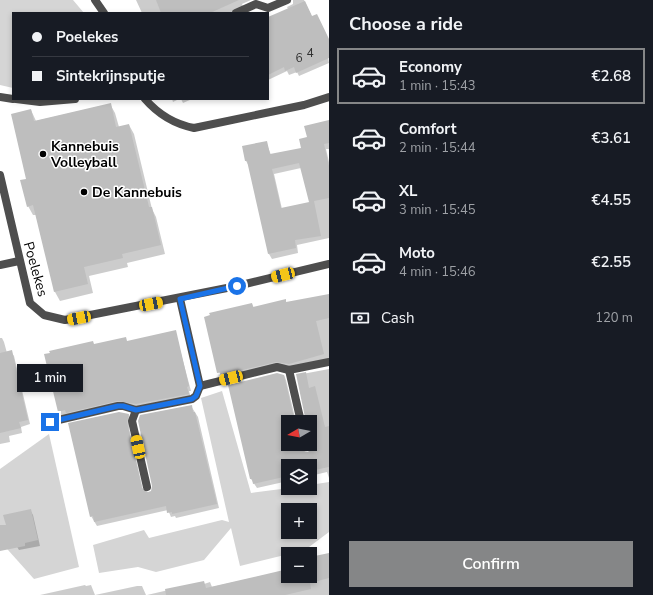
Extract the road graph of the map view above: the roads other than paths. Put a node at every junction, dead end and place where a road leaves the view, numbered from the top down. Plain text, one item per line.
1 (95, 0) edge
2 (287, 0) edge
3 (103, 12) edge
4 (238, 12) edge
5 (0, 97) edge
6 (329, 97) edge
7 (12, 99) edge
8 (23, 100) edge
9 (63, 100) edge
10 (146, 100) edge
11 (0, 175) edge
12 (19, 261) junction
13 (329, 264) edge
14 (0, 265) edge
15 (180, 299) junction
16 (329, 362) edge
17 (289, 370) junction
18 (200, 386) junction
19 (136, 410) junction
20 (299, 415) edge
21 (50, 422) dead end
22 (147, 487) dead end

1 - 3 street
2 - 4 street
5 - 7 street
6 - 10 street
8 - 9 street
11 - 12 street, Poelekes
12 - 14 street
12 - 15 street, Poelekes
13 - 15 street, Poelekes
15 - 18 street
16 - 17 street
17 - 18 street
17 - 20 street
18 - 19 street
19 - 21 street
19 - 22 street

